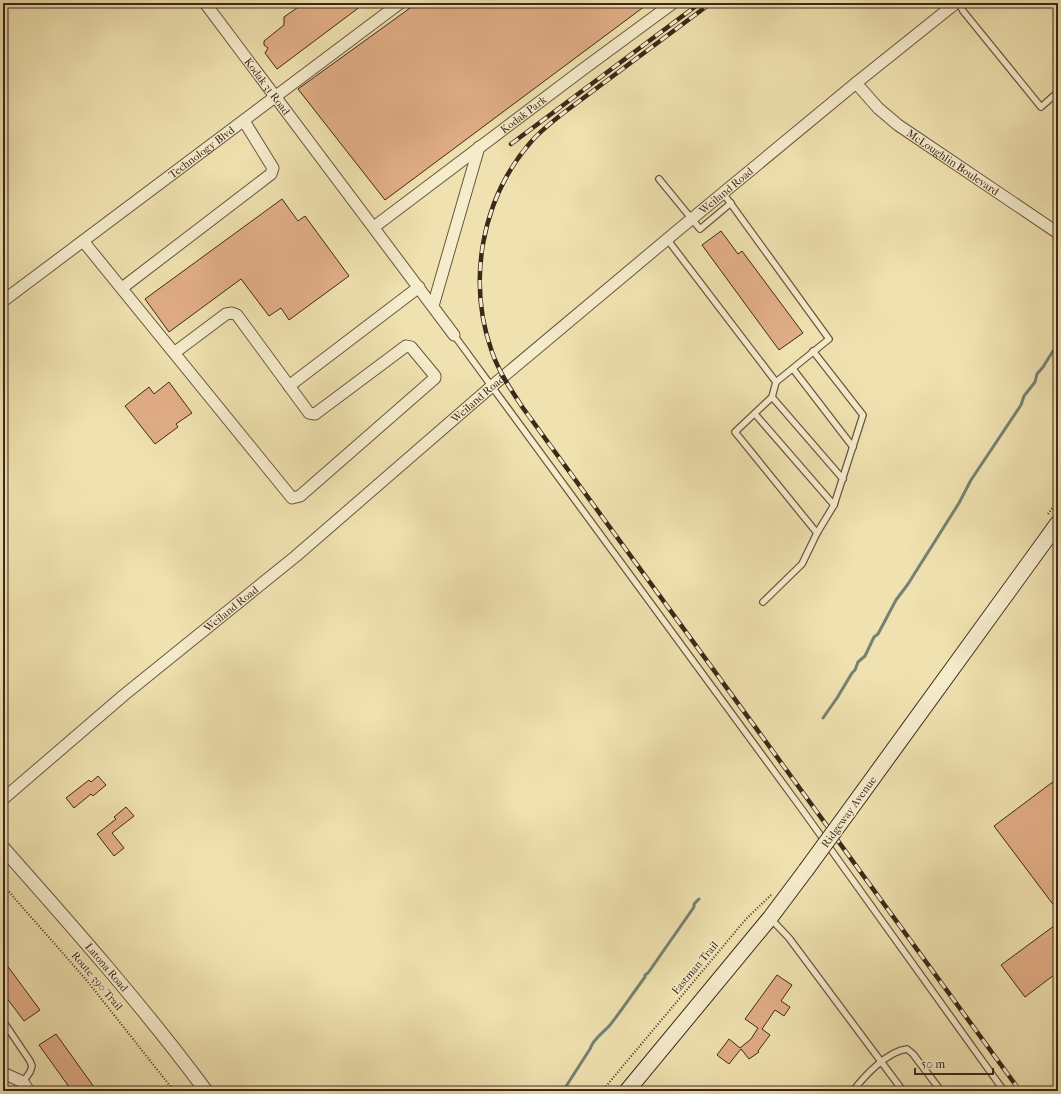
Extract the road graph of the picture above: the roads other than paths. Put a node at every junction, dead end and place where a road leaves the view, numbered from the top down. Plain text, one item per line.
1 (205, 3) edge
2 (400, 3) edge
3 (673, 3) edge
4 (956, 3) edge
5 (959, 3) edge
6 (856, 83) junction
7 (1058, 92) edge
8 (276, 97) junction
9 (244, 121) junction
10 (479, 147) junction
11 (658, 179) dead end
12 (723, 192) junction
13 (731, 203) junction
14 (692, 218) junction
15 (374, 227) junction
16 (1058, 233) edge
17 (667, 239) junction
18 (84, 241) junction
19 (419, 287) junction
20 (122, 288) junction
21 (3, 301) edge
22 (432, 306) junction
23 (454, 335) joint
24 (813, 352) junction
25 (174, 353) junction
26 (792, 369) junction
27 (776, 382) junction
28 (289, 386) junction
29 (492, 386) junction
30 (772, 396) junction
31 (755, 414) junction
32 (852, 447) junction
33 (842, 479) junction
34 (834, 505) junction
35 (1058, 523) edge
36 (817, 533) junction
37 (763, 602) dead end
38 (3, 799) edge
39 (3, 848) edge
40 (770, 918) junction
41 (3, 1022) edge
42 (882, 1062) junction
43 (3, 1073) edge
44 (26, 1087) edge
45 (206, 1091) edge
46 (627, 1091) edge
47 (853, 1091) edge
48 (903, 1091) edge
49 (941, 1091) edge
50 (1004, 1091) edge

1 - 8 street, Kodak 31 Road
2 - 8 street, Technology Blvd
3 - 10 street, Kodak Park
4 - 6 street, Weiland Road
5 - 7 lane
6 - 12 street, Weiland Road
6 - 16 street, McLoughlin Boulevard
8 - 9 street, Technology Blvd
8 - 15 street, Kodak 31 Road
9 - 18 street, Technology Blvd
9 - 20 street
10 - 15 street, Kodak Park
10 - 22 street
11 - 14 lane
12 - 13 lane
12 - 14 street, Weiland Road
13 - 14 lane
13 - 24 lane
14 - 17 street, Weiland Road
15 - 19 street, Kodak 31 Road
17 - 27 lane
17 - 29 street, Weiland Road
18 - 20 street
18 - 21 street, Technology Blvd
19 - 22 street, Kodak 31 Road
19 - 28 street
20 - 25 street
22 - 23 street, Kodak 31 Road
23 - 29 lane
24 - 26 lane
24 - 32 lane
25 - 28 street
25 - 28 street
26 - 27 lane
26 - 32 lane
27 - 30 lane
29 - 38 street, Weiland Road
29 - 50 lane
30 - 31 lane
30 - 33 lane
31 - 34 lane
31 - 36 lane
32 - 33 lane
33 - 34 lane
34 - 36 lane
35 - 40 main road, Ridgeway Avenue, bridge
36 - 37 lane
39 - 45 street, Latona Road
40 - 42 lane
40 - 46 main road, Ridgeway Avenue
41 - 44 lane
42 - 47 lane
42 - 48 lane
42 - 49 lane
43 - 44 street

